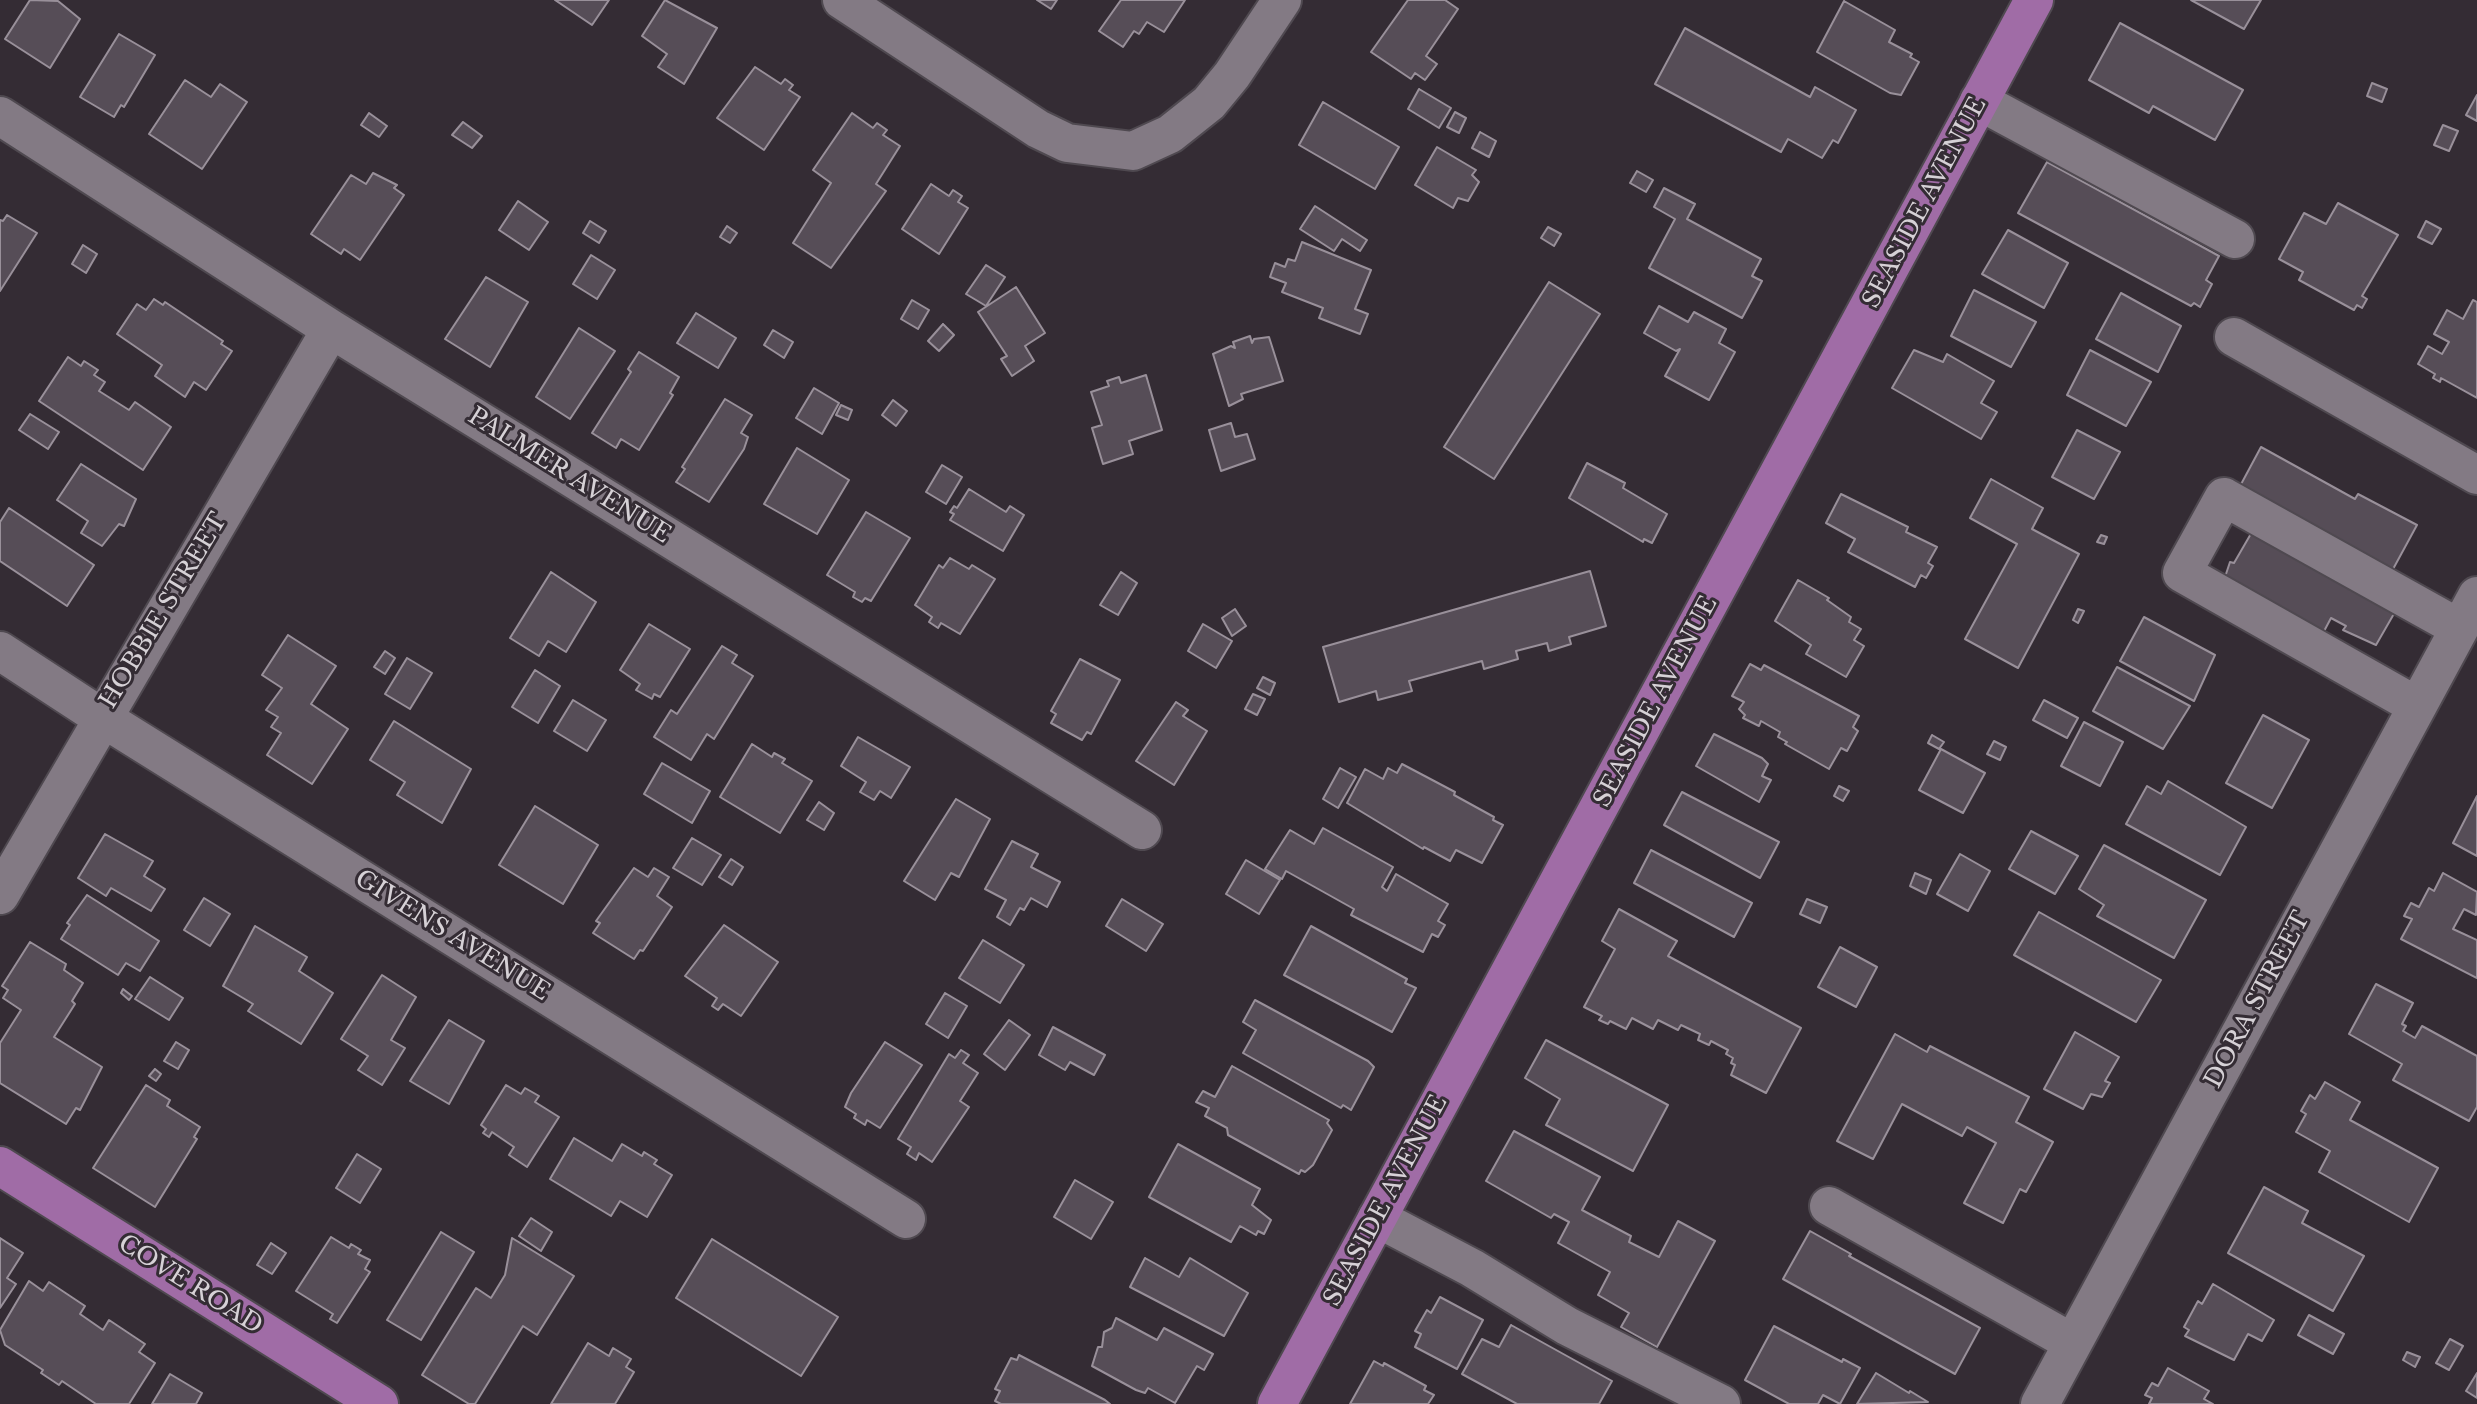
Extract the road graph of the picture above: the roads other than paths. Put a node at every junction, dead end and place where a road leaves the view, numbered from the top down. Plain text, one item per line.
1 (842, 0) edge
2 (1282, 0) edge
3 (2034, 0) edge
4 (1979, 101) junction
5 (0, 116) edge
6 (2235, 239) dead end
7 (331, 329) junction
8 (2234, 337) dead end
9 (2477, 475) edge
10 (2468, 612) edge
11 (0, 651) edge
12 (2417, 706) junction
13 (101, 717) junction
14 (1142, 830) dead end
15 (0, 895) edge
16 (0, 1166) edge
17 (1829, 1206) dead end
18 (1377, 1218) junction
19 (906, 1219) dead end
20 (2073, 1343) junction
21 (379, 1404) edge
22 (1277, 1404) edge
23 (1721, 1404) edge
24 (2040, 1404) edge

1 - 2 street
3 - 4 main road, SEASIDE AVENUE
4 - 6 street
4 - 18 main road, SEASIDE AVENUE
5 - 7 street, PALMER AVENUE
7 - 13 street, HOBBIE STREET
7 - 14 street, PALMER AVENUE
8 - 9 street
10 - 12 street, DORA STREET
10 - 12 street
11 - 13 street, GIVENS AVENUE
12 - 20 street, DORA STREET
13 - 15 street, HOBBIE STREET
13 - 19 street, GIVENS AVENUE
16 - 21 main road, COVE ROAD
17 - 20 street
18 - 22 main road, SEASIDE AVENUE
18 - 23 street
20 - 24 street, DORA STREET

